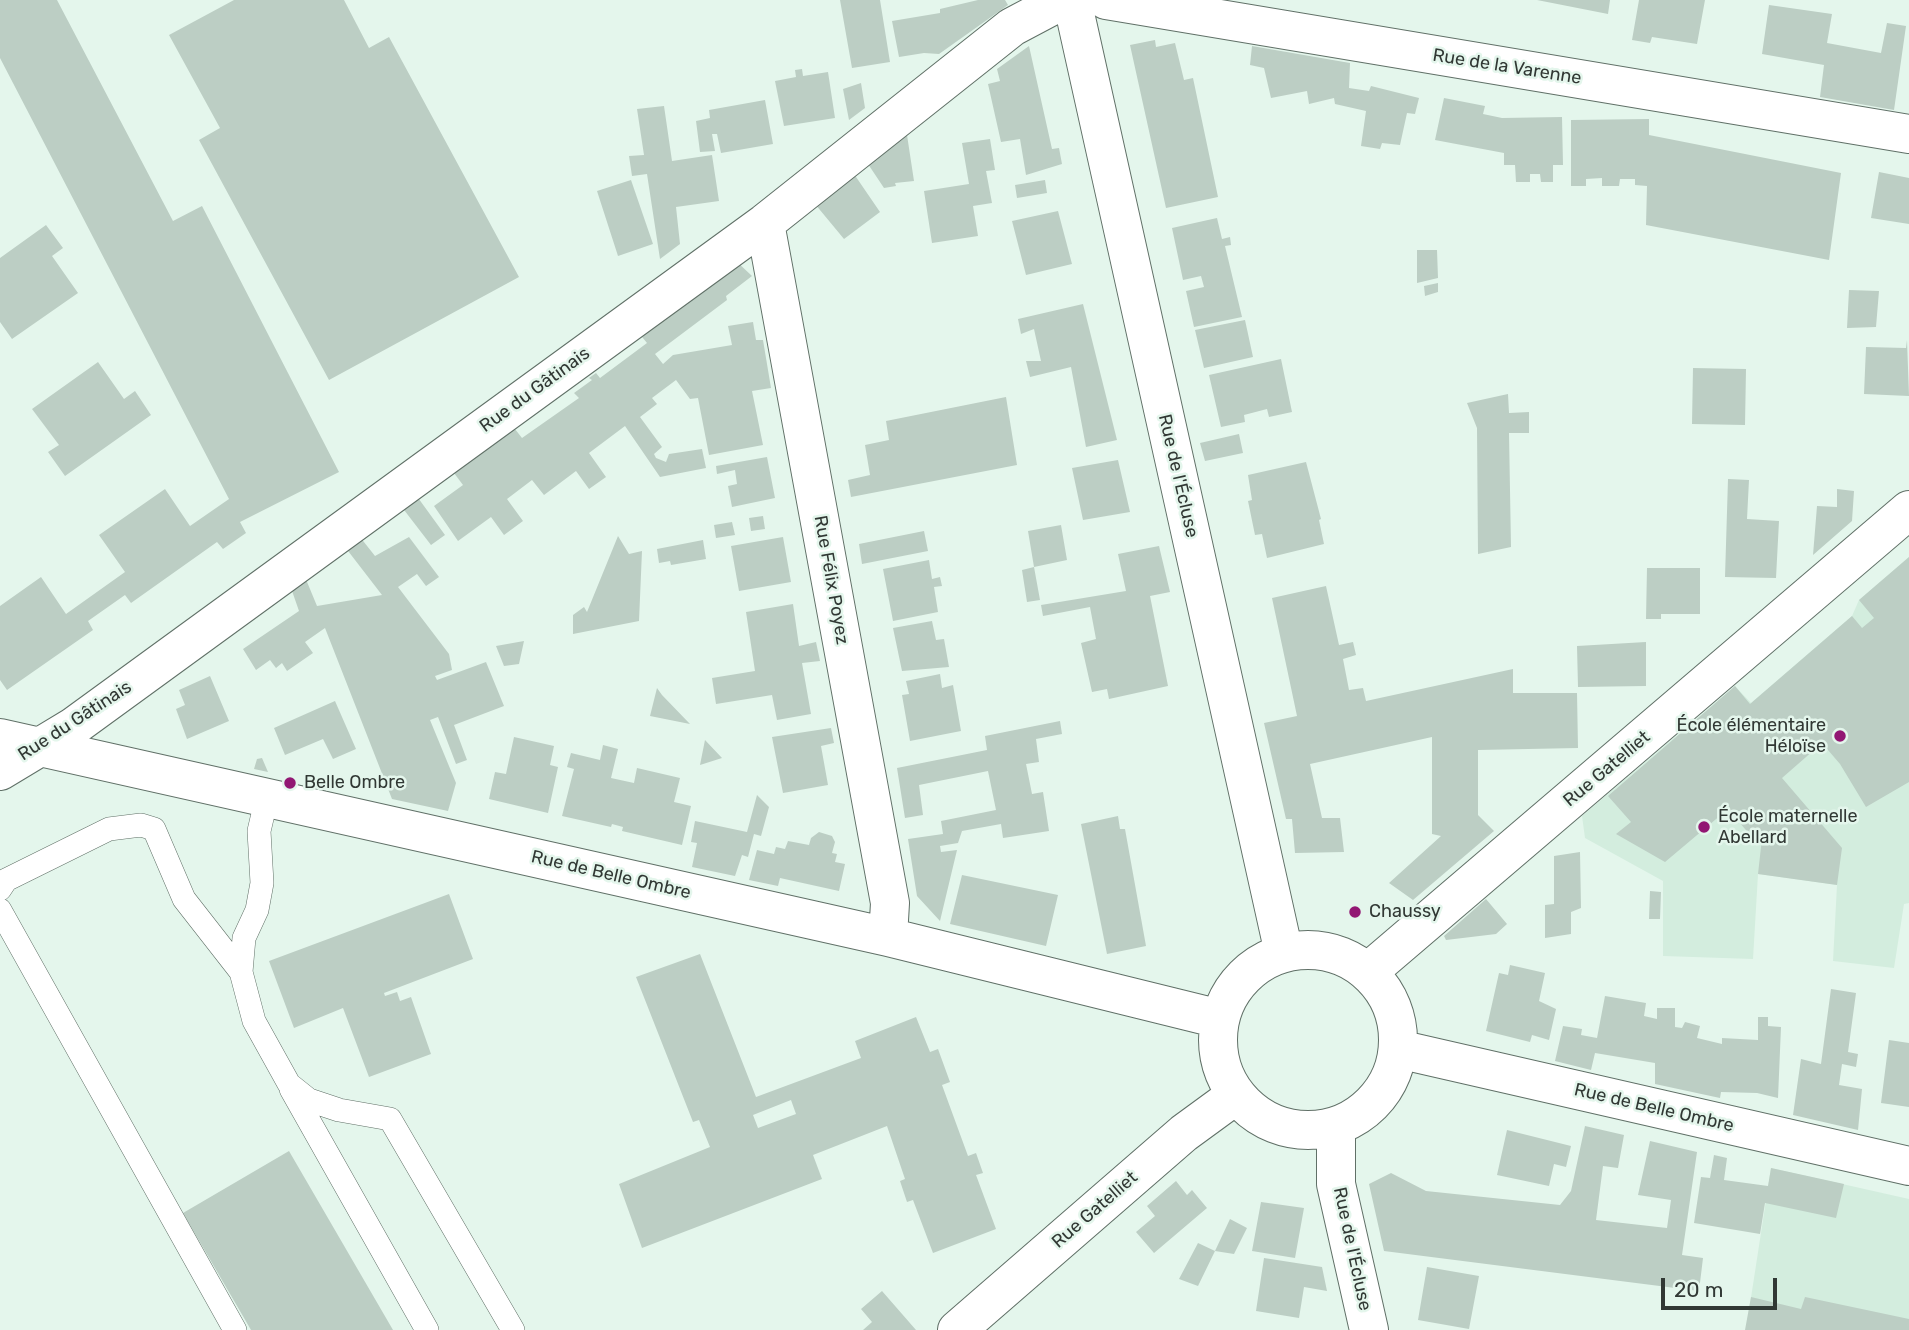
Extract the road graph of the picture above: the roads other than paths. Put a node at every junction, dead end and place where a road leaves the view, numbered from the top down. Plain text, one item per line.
1 (1063, 0) edge
2 (1072, 0) edge
3 (1106, 0) edge
4 (1909, 134) edge
5 (765, 223) junction
6 (1909, 510) edge
7 (0, 738) edge
8 (40, 746) junction
9 (0, 771) edge
10 (267, 797) junction
11 (0, 889) edge
12 (0, 910) edge
13 (888, 937) junction
14 (1284, 953) junction
15 (241, 972) junction
16 (1368, 972) junction
17 (1220, 1019) junction
18 (1398, 1049) junction
19 (289, 1084) junction
20 (1237, 1095) junction
21 (1336, 1126) junction
22 (1909, 1166) edge
23 (234, 1330) edge
24 (427, 1330) edge
25 (513, 1330) edge
26 (957, 1330) edge
27 (1369, 1330) edge

1 - 5 street, Rue du Gâtinais
2 - 14 street, Rue de l'Écluse
3 - 4 street, Rue de la Varenne
5 - 8 street, Rue du Gâtinais
5 - 13 street, Rue Félix Poyez
6 - 16 street, Rue Gatelliet
7 - 8 street, Rue de Belle Ombre
8 - 9 street, Rue du Gâtinais
8 - 10 street, Rue de Belle Ombre
10 - 13 street, Rue de Belle Ombre
10 - 15 lane
11 - 15 lane
12 - 23 lane
13 - 17 street, Rue de Belle Ombre
14 - 16 street
14 - 17 street
15 - 19 lane
16 - 18 street
17 - 20 street
18 - 21 street
18 - 22 street, Rue de Belle Ombre
19 - 24 lane
19 - 25 lane
20 - 21 street
20 - 26 street, Rue Gatelliet
21 - 27 street, Rue de l'Écluse

